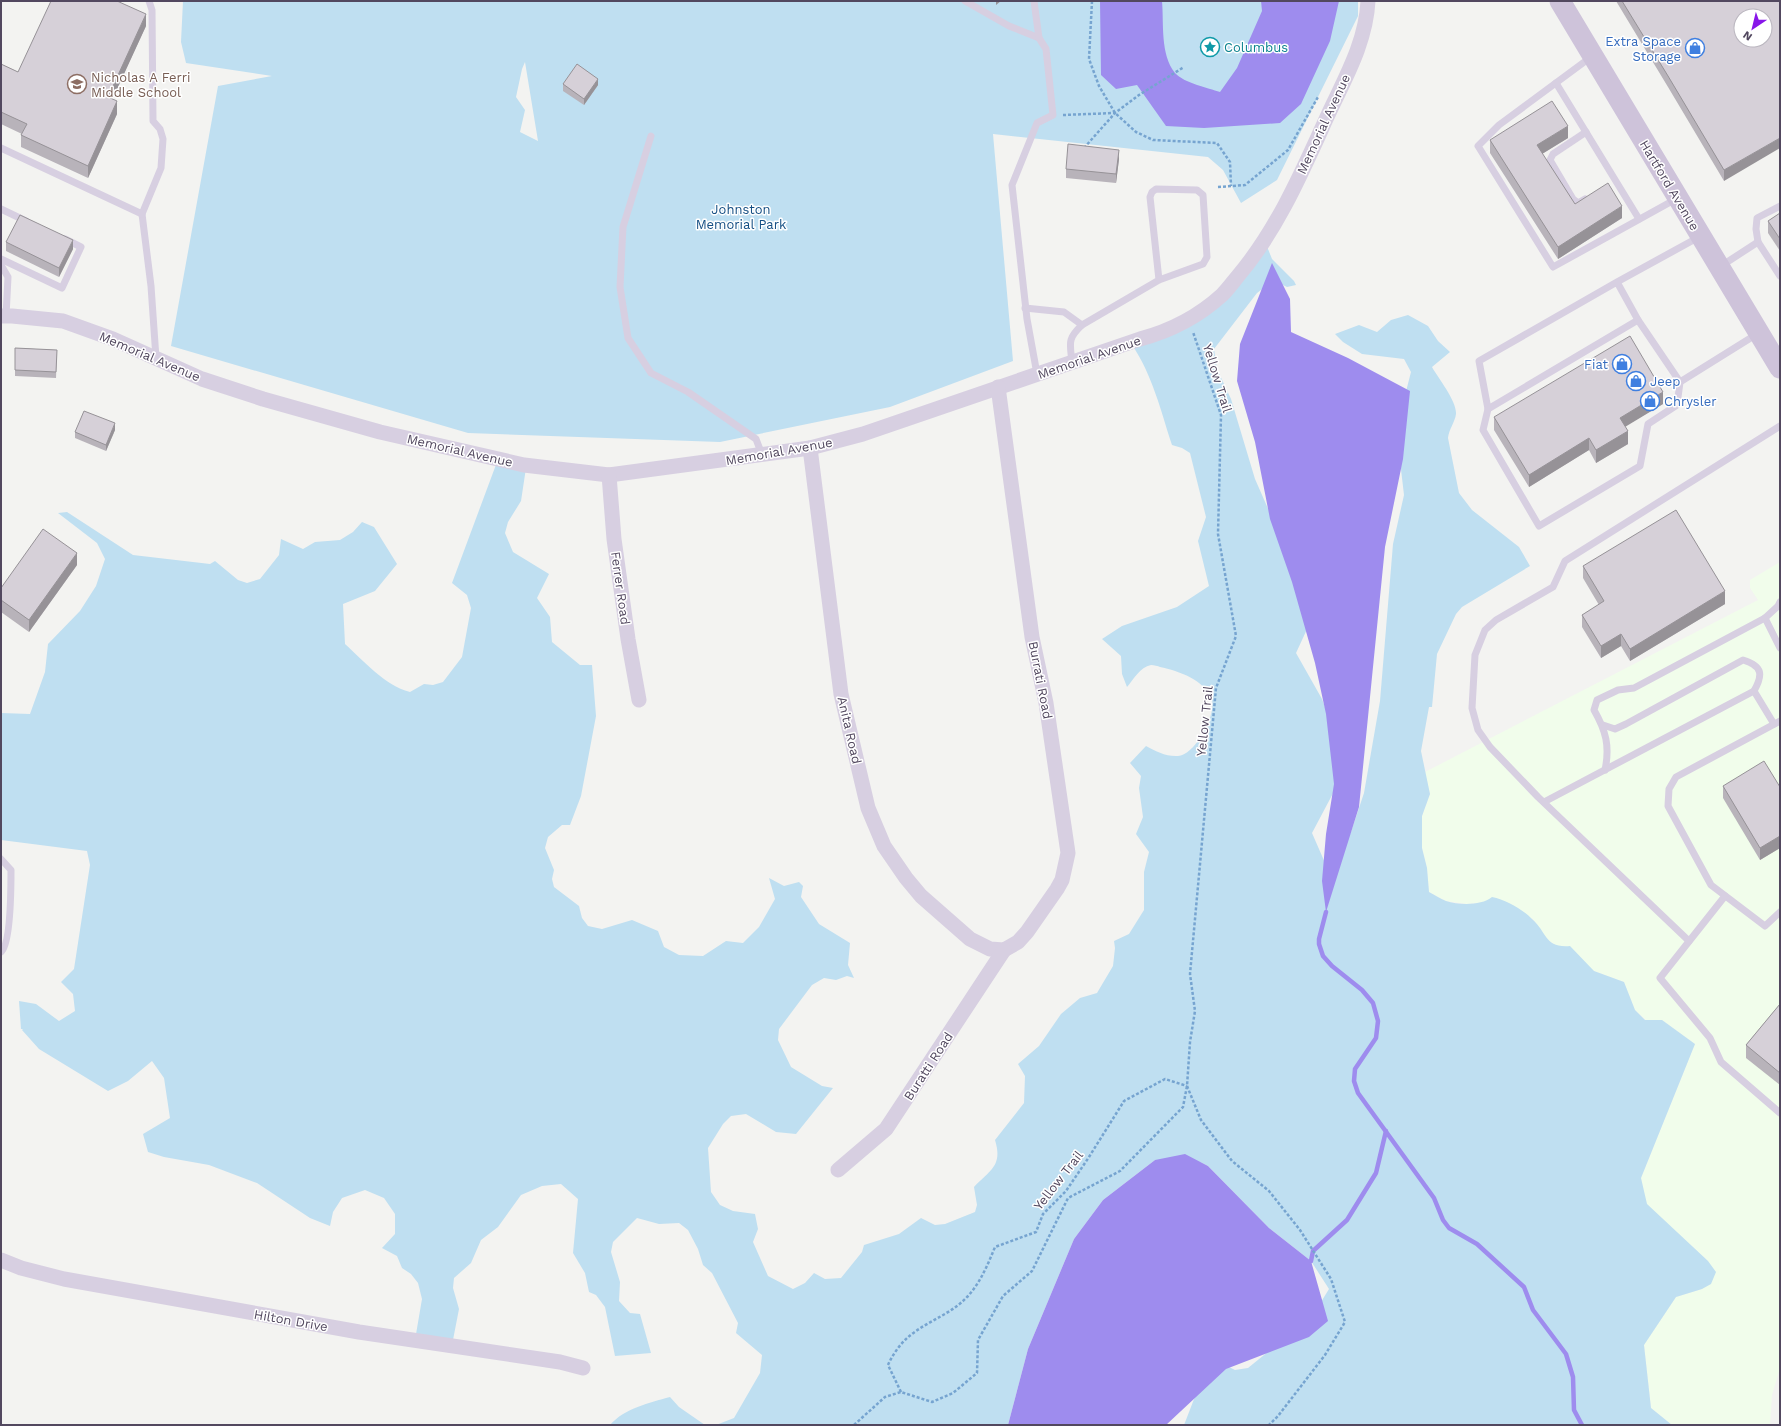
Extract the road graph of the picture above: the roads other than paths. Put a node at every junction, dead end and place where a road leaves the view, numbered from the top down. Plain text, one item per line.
1 (149, 1) edge
2 (965, 1) edge
3 (1034, 1) edge
4 (1368, 1) edge
5 (1560, 1) edge
6 (1039, 38) junction
7 (1593, 56) junction
8 (1556, 83) junction
9 (1586, 132) junction
10 (651, 136) dead end
11 (1, 148) edge
12 (1591, 195) edge
13 (1678, 198) junction
14 (1780, 206) edge
15 (1, 209) edge
16 (142, 214) junction
17 (1639, 219) junction
18 (34, 225) edge
19 (1701, 236) junction
20 (61, 237) edge
21 (1758, 242) junction
22 (1, 258) edge
23 (1, 265) edge
24 (1719, 267) junction
25 (1780, 276) edge
26 (1159, 280) junction
27 (1617, 282) junction
28 (1025, 308) junction
29 (4, 316) edge
30 (1638, 320) junction
31 (1082, 324) junction
32 (1759, 333) junction
33 (156, 358) junction
34 (1072, 362) junction
35 (1780, 368) edge
36 (1037, 374) junction
37 (1680, 382) junction
38 (998, 387) junction
39 (1488, 409) junction
40 (1780, 426) edge
41 (810, 448) junction
42 (762, 456) junction
43 (609, 475) junction
44 (1780, 602) edge
45 (1765, 618) junction
46 (1780, 648) edge
47 (1754, 691) junction
48 (639, 700) dead end
49 (1777, 723) edge
50 (1602, 725) junction
51 (1605, 770) junction
52 (1544, 802) junction
53 (1, 859) edge
54 (1725, 896) junction
55 (1780, 912) edge
56 (1689, 941) junction
57 (1004, 950) junction
58 (1, 952) edge
59 (1780, 1113) edge
60 (838, 1170) dead end
61 (1, 1260) edge
62 (583, 1368) dead end

1 - 16 lane
2 - 6 lane
3 - 6 lane
4 - 34 street, Memorial Avenue
5 - 7 main road, Hartford Avenue
6 - 28 lane
7 - 8 lane
7 - 13 main road, Hartford Avenue
8 - 9 lane
8 - 17 lane
9 - 12 lane
9 - 17 lane
10 - 42 lane
11 - 16 lane
13 - 17 lane
13 - 19 main road, Hartford Avenue
14 - 21 lane
15 - 18 lane
16 - 33 lane
19 - 24 main road, Hartford Avenue
19 - 27 lane
20 - 22 lane
21 - 24 lane
21 - 25 lane
23 - 29 lane
24 - 32 main road, Hartford Avenue
26 - 26 lane
26 - 31 lane
27 - 30 lane
27 - 39 lane
28 - 31 lane
28 - 36 lane
29 - 33 street, Memorial Avenue
30 - 37 lane
30 - 39 lane
31 - 34 lane
32 - 35 main road, Hartford Avenue
32 - 37 lane
33 - 43 street, Memorial Avenue
34 - 36 street, Memorial Avenue
36 - 38 street, Memorial Avenue
37 - 39 lane
38 - 41 street, Memorial Avenue
38 - 57 street, Burrati Road
40 - 52 lane
41 - 42 street, Memorial Avenue
41 - 57 street, Anita Road
42 - 43 street, Memorial Avenue
43 - 48 street, Ferrer Road
44 - 45 lane
45 - 46 lane
45 - 50 lane
47 - 49 lane
47 - 50 lane
47 - 51 lane
49 - 54 lane
50 - 51 lane
51 - 52 lane
52 - 56 lane
53 - 58 lane
54 - 55 lane
54 - 56 lane
56 - 59 lane
57 - 60 street, Buratti Road
61 - 62 street, Hilton Drive

